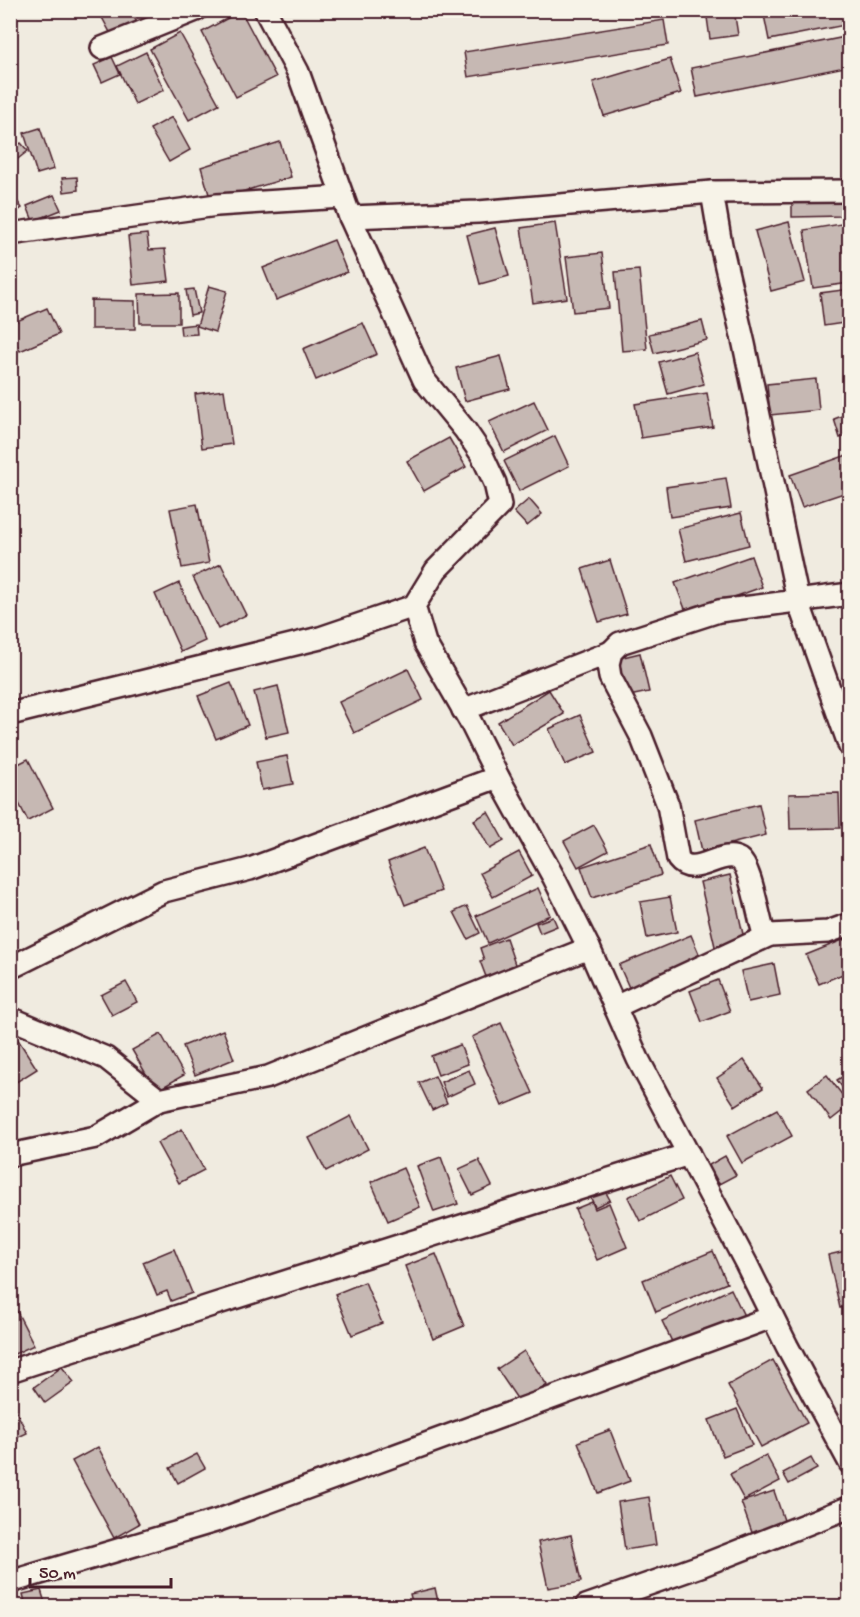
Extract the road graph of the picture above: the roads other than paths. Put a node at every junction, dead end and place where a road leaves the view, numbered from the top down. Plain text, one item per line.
1 (196, 10) edge
2 (265, 10) edge
3 (102, 48) dead end
4 (849, 191) edge
5 (712, 192) junction
6 (347, 207) junction
7 (10, 234) edge
8 (849, 594) edge
9 (798, 601) junction
10 (414, 606) junction
11 (611, 652) junction
12 (464, 710) junction
13 (10, 714) edge
14 (849, 747) edge
15 (498, 777) junction
16 (849, 924) edge
17 (770, 935) junction
18 (589, 948) junction
19 (10, 968) edge
20 (615, 1007) junction
21 (10, 1018) edge
22 (159, 1100) junction
23 (689, 1154) junction
24 (10, 1155) edge
25 (772, 1317) junction
26 (10, 1371) edge
27 (849, 1463) edge
28 (849, 1507) edge
29 (10, 1582) edge
30 (586, 1606) edge

1 - 3 street
2 - 6 street
4 - 5 street
5 - 6 street
5 - 9 street
6 - 7 street
6 - 10 street
8 - 9 street
9 - 11 street
9 - 14 street
10 - 12 street
10 - 13 street
11 - 12 street
11 - 17 street
12 - 15 street
15 - 18 street
15 - 19 street
16 - 17 street
17 - 20 street
18 - 20 street
18 - 22 street
20 - 23 street
21 - 22 street
22 - 24 street
23 - 25 street
23 - 26 street
25 - 27 street
25 - 29 street
28 - 30 street

